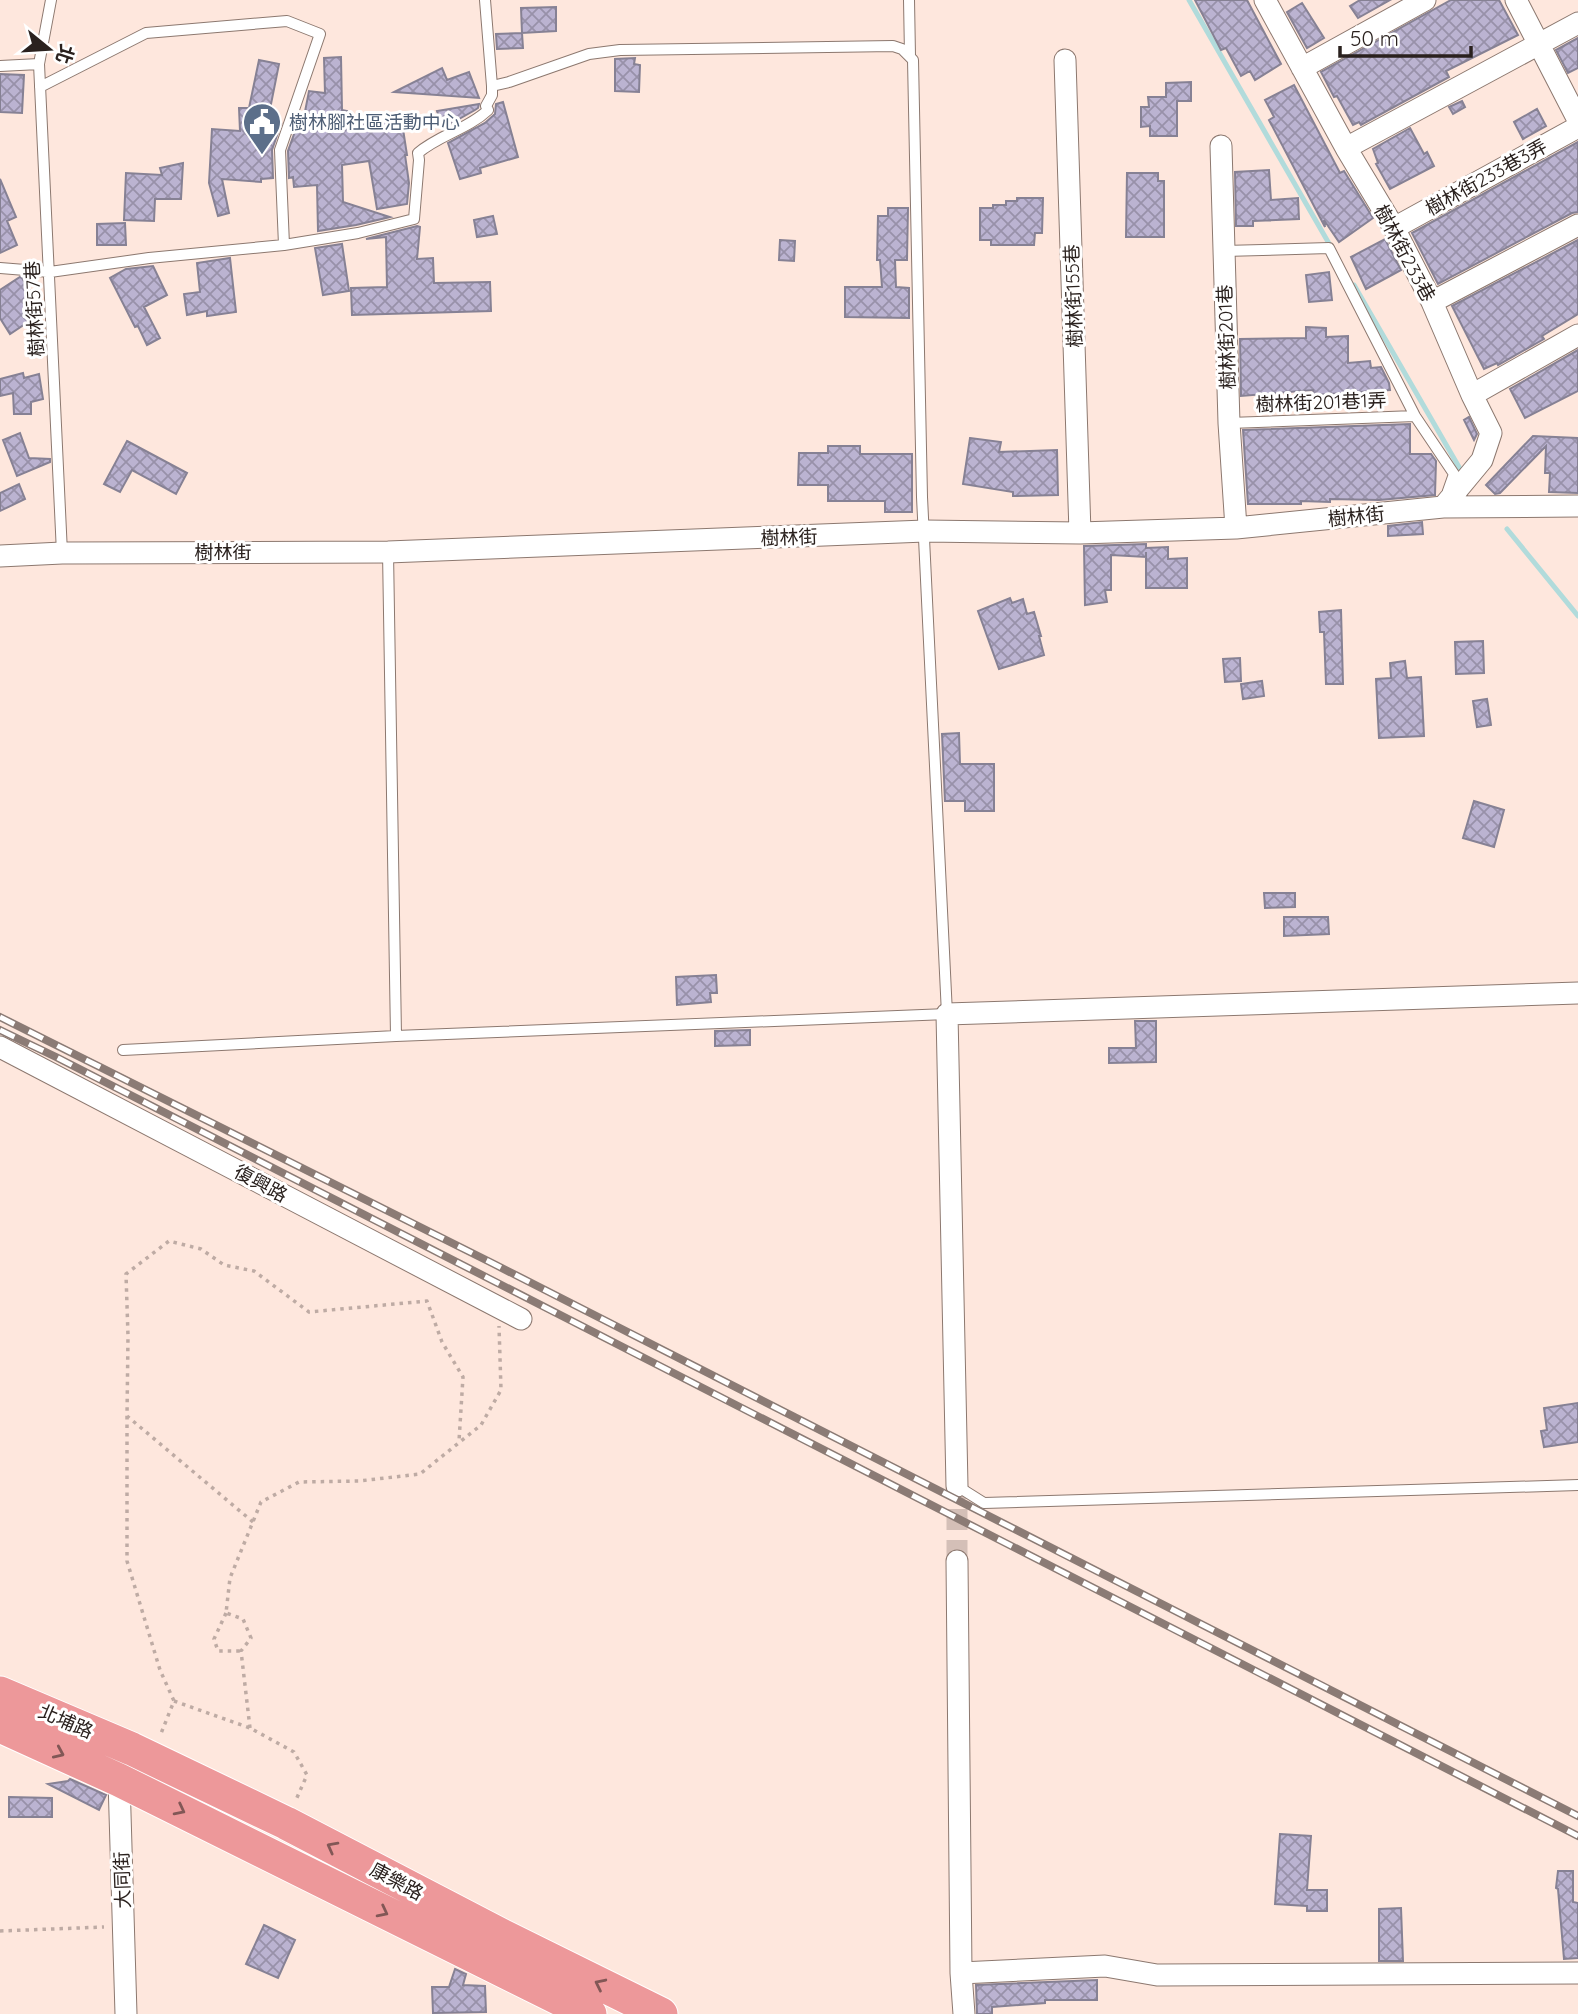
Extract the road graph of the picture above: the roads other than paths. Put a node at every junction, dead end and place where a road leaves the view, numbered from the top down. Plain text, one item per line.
1 (51, 0) edge
2 (485, 0) edge
3 (909, 0) edge
4 (1265, 0) edge
5 (1425, 0) edge
6 (1516, 0) edge
7 (1578, 23) edge
8 (1539, 44) junction
9 (910, 55) junction
10 (1065, 60) dead end
11 (39, 64) junction
12 (0, 66) edge
13 (1302, 68) junction
14 (492, 86) junction
15 (40, 87) junction
16 (1578, 120) edge
17 (1578, 127) edge
18 (1221, 146) dead end
19 (1346, 148) junction
20 (1578, 225) edge
21 (1394, 228) junction
22 (284, 245) junction
23 (1224, 251) junction
24 (0, 268) edge
25 (50, 272) junction
26 (1432, 303) junction
27 (1578, 335) edge
28 (1472, 395) junction
29 (1415, 416) junction
30 (1229, 423) junction
31 (1578, 506) edge
32 (1443, 507) junction
33 (1236, 528) junction
34 (925, 531) junction
35 (1080, 533) junction
36 (388, 552) junction
37 (62, 553) junction
38 (0, 556) edge
39 (1578, 993) edge
40 (947, 1014) junction
41 (396, 1036) junction
42 (0, 1047) edge
43 (123, 1050) dead end
44 (521, 1319) dead end
45 (1578, 1485) edge
46 (957, 1486) joint
47 (957, 1561) tunnel mouth
48 (0, 1693) edge
49 (0, 1726) edge
50 (141, 1754) junction
51 (119, 1780) junction
52 (492, 1949) junction
53 (961, 1973) junction
54 (1578, 1973) edge
55 (126, 2014) edge
56 (590, 2014) edge
57 (661, 2014) edge
58 (964, 2014) edge

1 - 11 lane, 樹林街57巷
2 - 14 lane
3 - 9 lane
4 - 13 street, 樹林街233巷
5 - 13 street
6 - 8 street
7 - 8 street
8 - 16 street
8 - 19 street
9 - 14 lane
9 - 34 lane
10 - 35 street, 樹林街155巷
11 - 12 lane
11 - 15 lane, 樹林街57巷
13 - 19 street, 樹林街233巷
14 - 22 lane
15 - 22 lane
15 - 25 lane, 樹林街57巷
17 - 21 street, 樹林街233巷3弄
18 - 23 street, 樹林街201巷
19 - 21 street, 樹林街233巷
20 - 26 street
21 - 26 street, 樹林街233巷
22 - 25 lane
23 - 29 lane
23 - 30 street, 樹林街201巷
24 - 25 lane
25 - 37 lane, 樹林街57巷
26 - 28 street, 樹林街233巷
27 - 28 street
28 - 32 street, 樹林街233巷
29 - 30 lane, 樹林街201巷1弄
29 - 32 lane
30 - 33 street, 樹林街201巷
31 - 32 street, 樹林街
32 - 33 street, 樹林街
33 - 35 street, 樹林街
34 - 35 street, 樹林街
34 - 36 street, 樹林街
34 - 40 lane
36 - 37 street, 樹林街
36 - 41 lane
37 - 38 street, 樹林街
39 - 40 street
40 - 41 lane
40 - 46 street
41 - 43 lane
42 - 44 street, 復興路
45 - 46 lane
47 - 53 street
48 - 50 main road, 北埔路
49 -> 51 main road, 北埔路
50 - 51 street, 大同街
52 -> 50 main road, 康樂路
51 -> 52 main road, 康樂路
51 - 55 street, 大同街
52 - 56 main road, 康樂路
57 -> 52 main road, 康樂路
53 - 54 street
53 - 58 street

